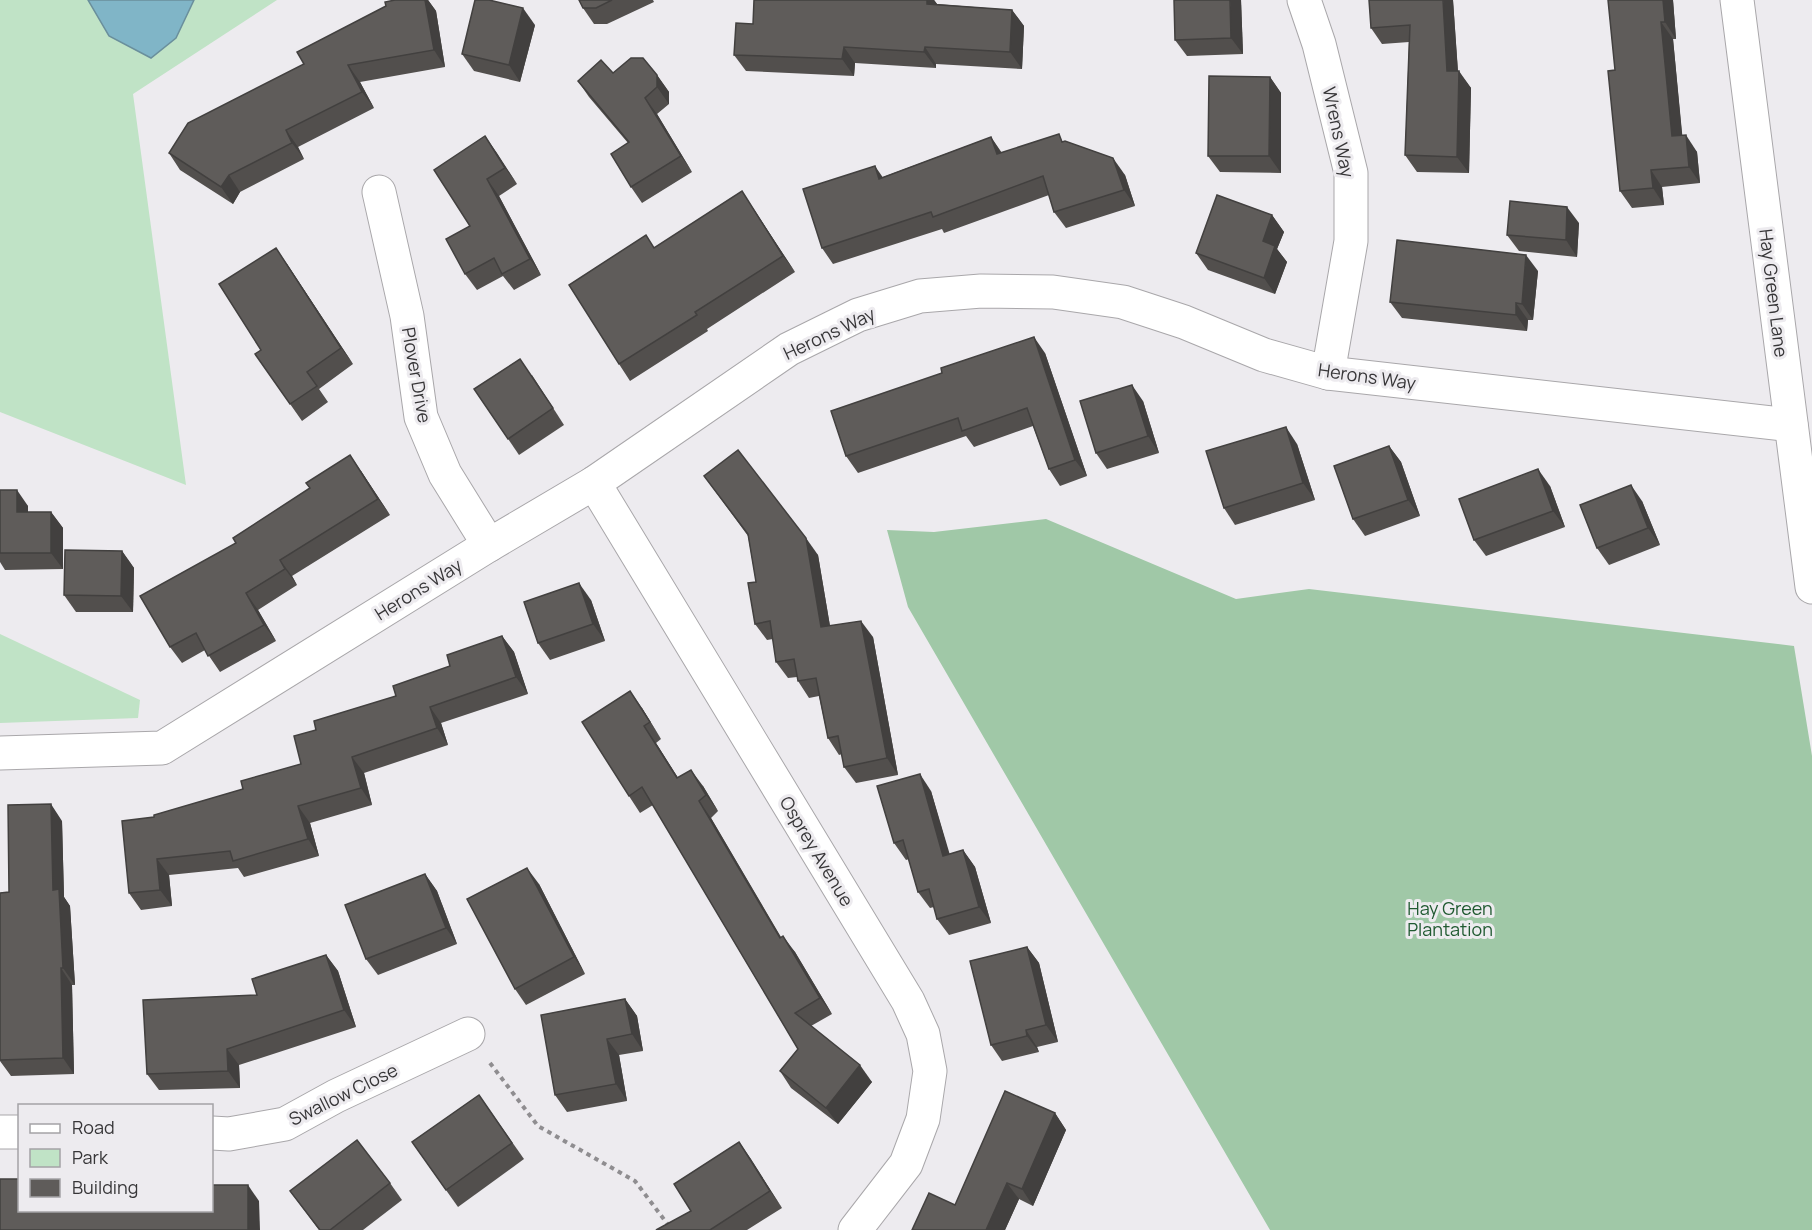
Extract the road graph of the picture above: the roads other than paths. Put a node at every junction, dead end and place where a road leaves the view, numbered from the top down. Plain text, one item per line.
1 (1304, 0) edge
2 (1737, 0) edge
3 (379, 192) dead end
4 (1328, 374) junction
5 (1791, 425) junction
6 (594, 483) junction
7 (489, 545) junction
8 (1812, 587) edge
9 (0, 753) edge
10 (468, 1034) road end
11 (0, 1132) edge
12 (18, 1132) edge
13 (213, 1134) edge
14 (855, 1230) edge

1 - 4 street, Wrens Way
2 - 5 street, Hay Green Lane
3 - 7 street, Plover Drive
4 - 5 street, Herons Way
4 - 6 street, Herons Way
5 - 8 street, Hay Green Lane
6 - 7 street, Herons Way
6 - 14 street, Osprey Avenue
7 - 9 street, Herons Way
10 - 13 street, Swallow Close
11 - 12 street

